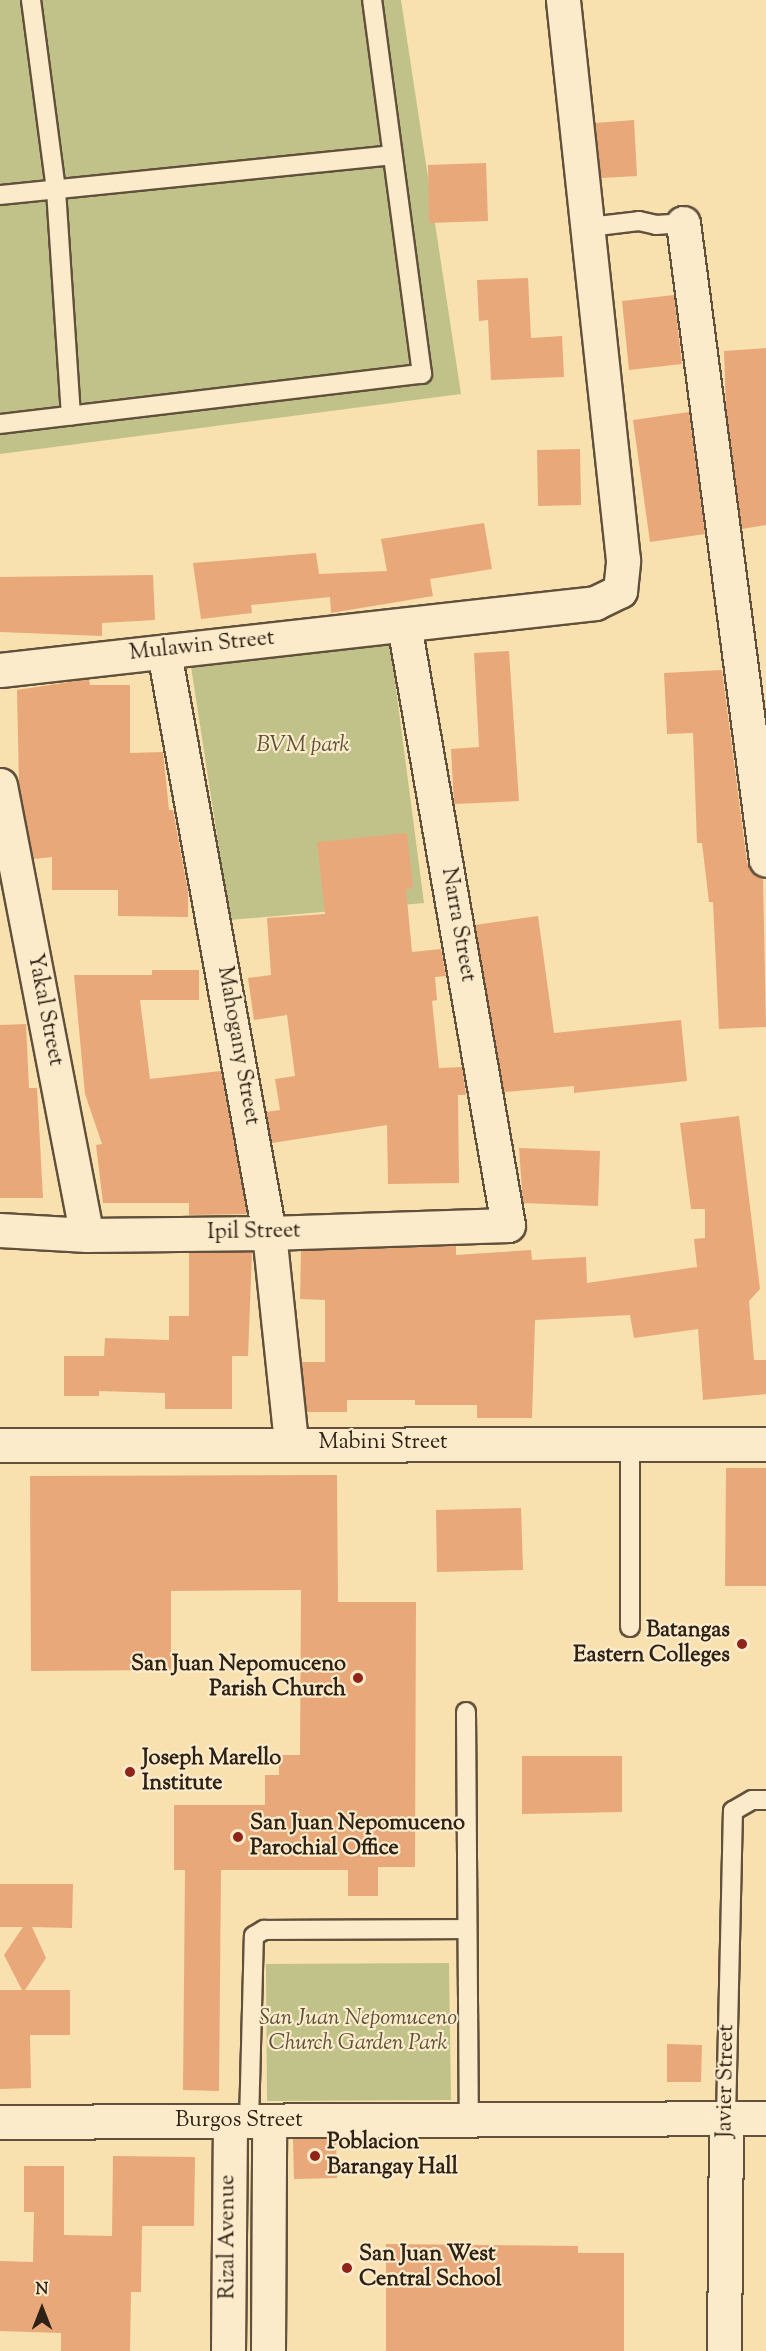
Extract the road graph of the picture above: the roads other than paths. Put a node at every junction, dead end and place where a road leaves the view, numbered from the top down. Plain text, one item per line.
1 (31, 0) edge
2 (372, 0) edge
3 (563, 0) edge
4 (392, 155) junction
5 (56, 190) junction
6 (0, 195) edge
7 (683, 223) joint
8 (589, 227) junction
9 (71, 416) junction
10 (0, 424) edge
11 (404, 625) junction
12 (164, 652) junction
13 (0, 670) edge
14 (0, 785) edge
15 (766, 860) edge
16 (508, 1225) joint
17 (0, 1230) edge
18 (269, 1233) junction
19 (87, 1235) junction
20 (291, 1444) junction
21 (630, 1444) junction
22 (766, 1444) edge
23 (0, 1445) edge
24 (630, 1628) dead end
25 (466, 1712) dead end
26 (766, 1800) edge
27 (466, 1929) junction
28 (726, 2118) junction
29 (766, 2118) edge
30 (469, 2120) junction
31 (0, 2122) edge
32 (250, 2123) junction
33 (228, 2343) edge
34 (268, 2343) edge
35 (724, 2351) edge

1 - 5 lane
2 - 4 lane
3 - 8 street
4 - 5 lane
4 - 9 lane
5 - 6 lane
5 - 9 lane
7 - 8 lane
7 - 15 street
8 - 11 street, Mulawin Street
9 - 10 lane
11 - 12 street, Mulawin Street
11 - 16 street, Narra Street
12 - 13 street, Mulawin Street
12 - 18 street, Mahogany Street
14 - 19 street, Yakal Street
16 - 18 street, Ipil Street
17 - 19 street, Ipil Street
18 - 19 street, Ipil Street
18 - 20 street, Mahogany Street
20 - 21 street, Mabini Street
20 - 23 street, Mabini Street
21 - 22 street, Mabini Street
21 - 24 lane
25 - 27 lane
26 - 28 lane, Javier Street
27 - 30 lane
27 - 32 lane
28 - 29 street, Burgos Street
28 - 30 street, Burgos Street
28 - 35 street, Javier Street
30 - 32 street, Burgos Street
31 - 32 street, Burgos Street
32 - 33 street, Rizal Avenue
32 - 34 street, Rizal Avenue
33 - 34 street

